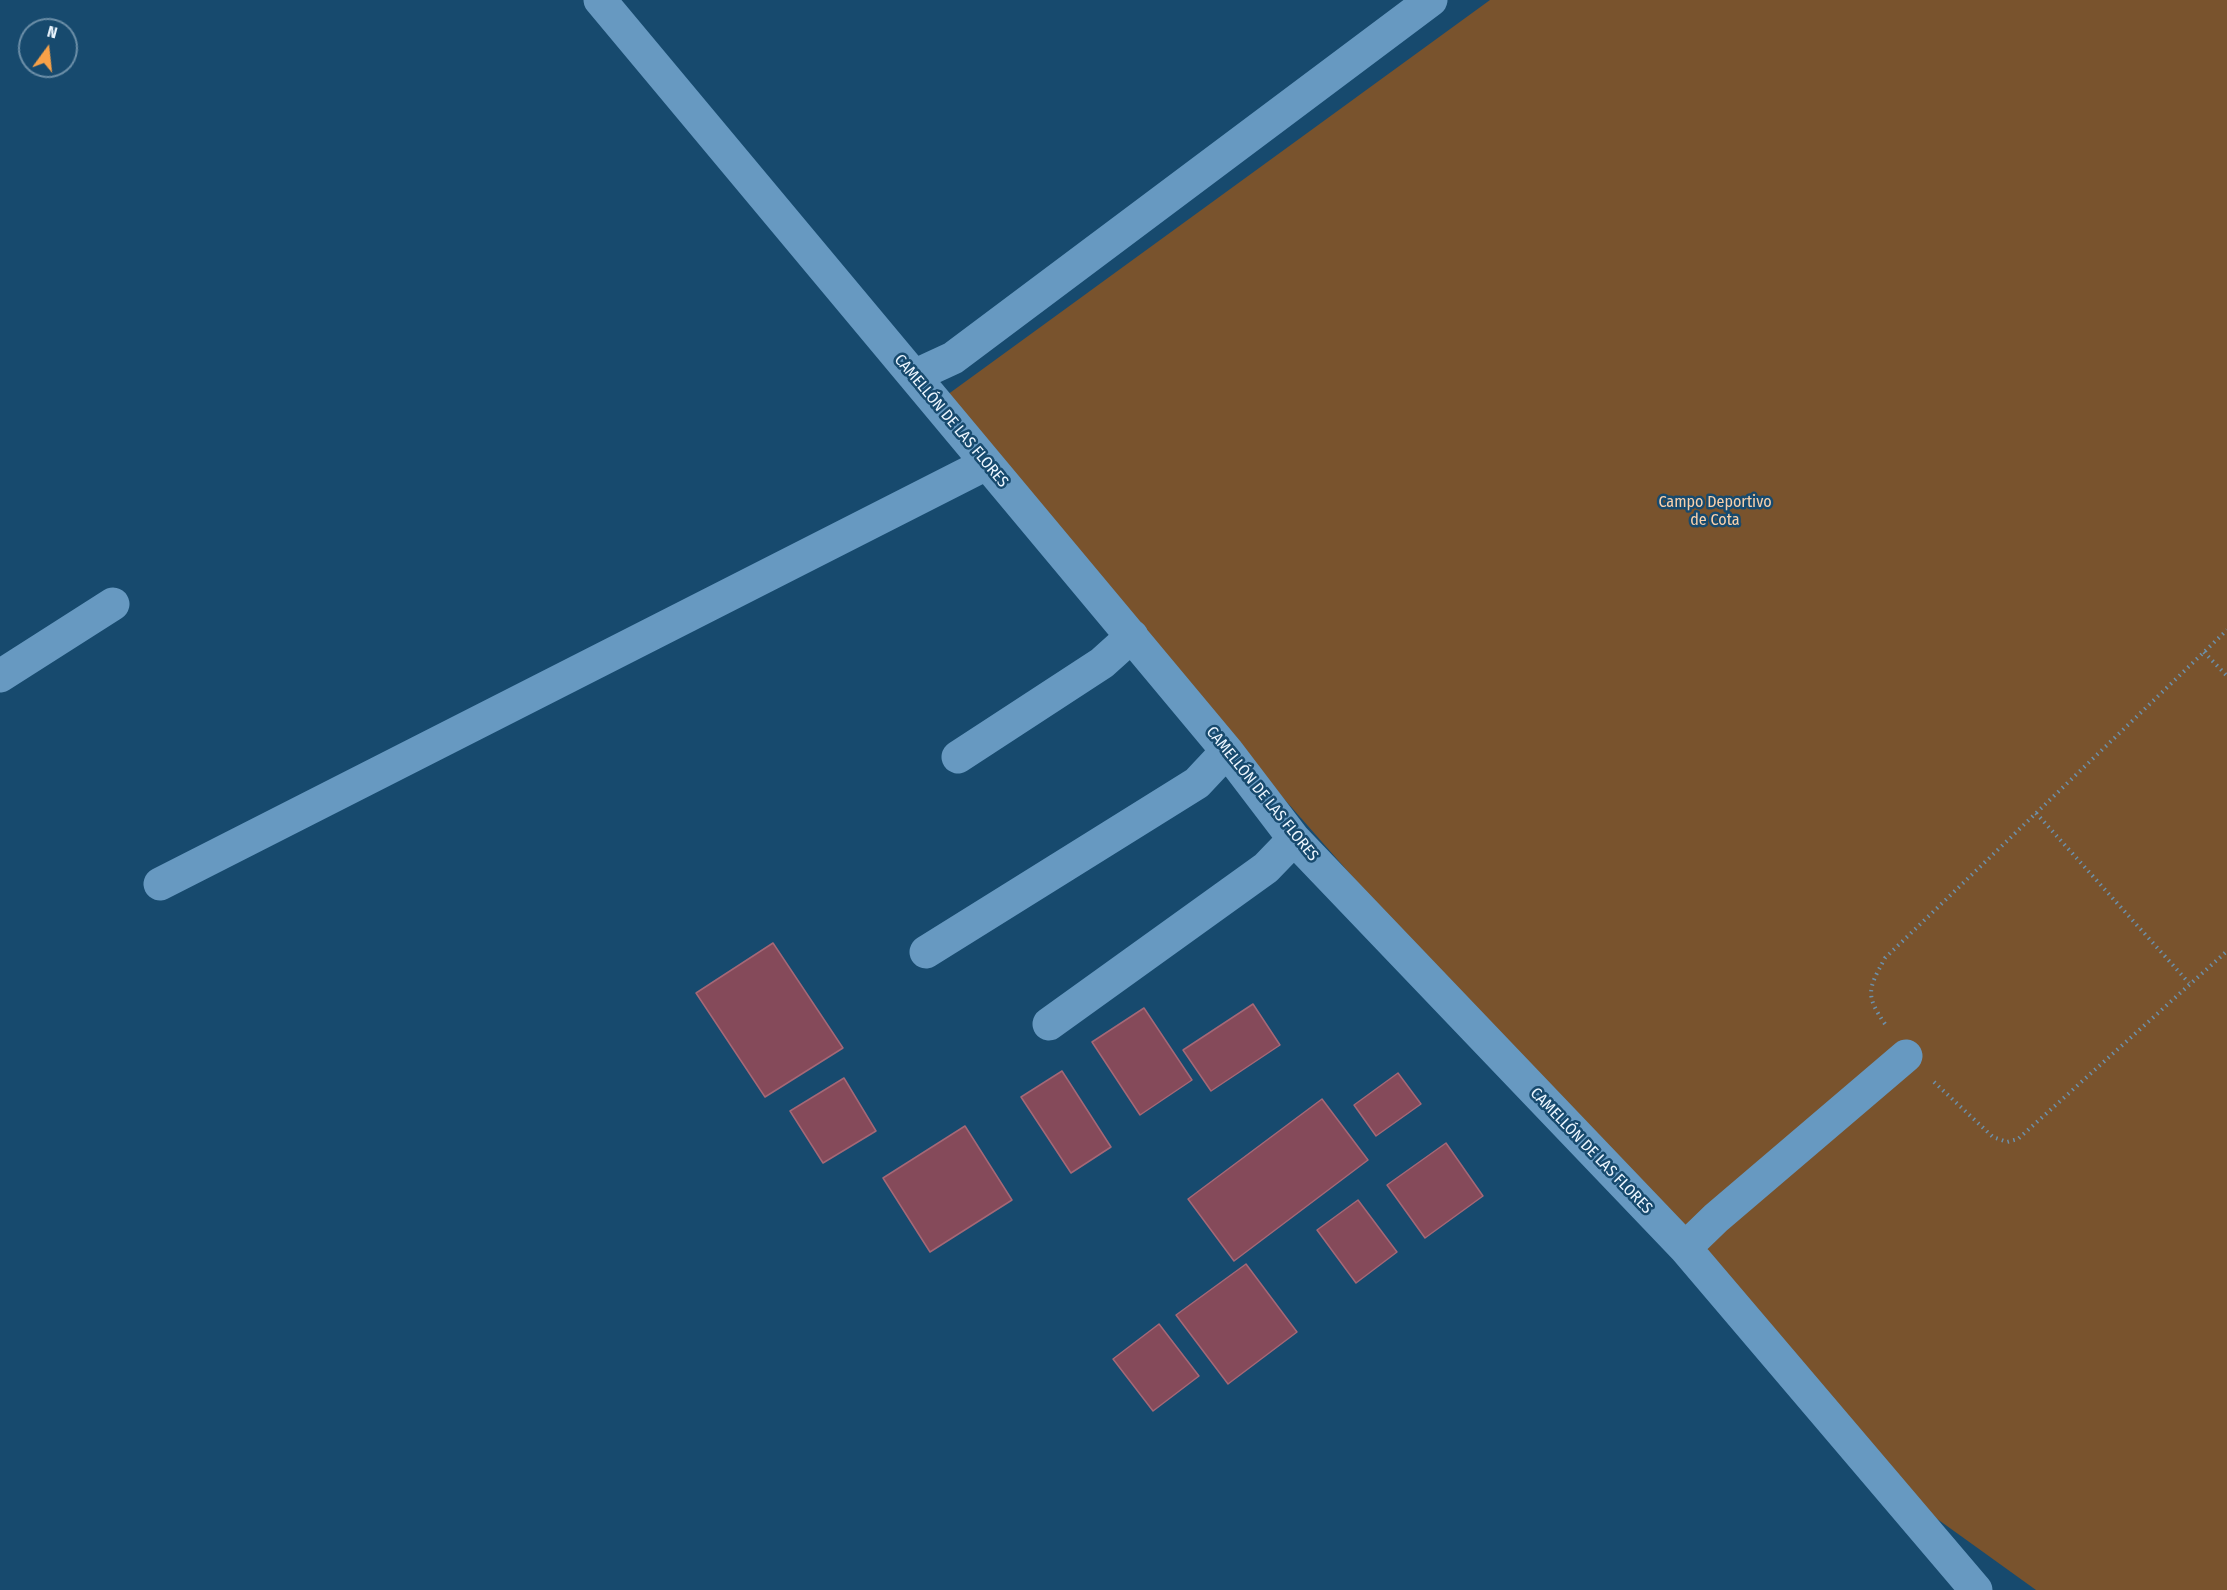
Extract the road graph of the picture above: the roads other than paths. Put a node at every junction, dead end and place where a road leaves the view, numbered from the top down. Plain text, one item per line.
1 (600, 0) edge
2 (1431, 0) edge
3 (914, 376) junction
4 (986, 464) junction
5 (113, 604) dead end
6 (1132, 636) junction
7 (0, 676) edge
8 (1227, 751) junction
9 (958, 757) dead end
10 (1294, 839) junction
11 (160, 884) dead end
12 (926, 952) dead end
13 (1049, 1024) dead end
14 (1906, 1056) dead end
15 (1685, 1248) junction
16 (1976, 1590) edge

1 - 3 street, CAMELLÓN DE LAS FLORES
2 - 3 street
3 - 4 street, CAMELLÓN DE LAS FLORES
4 - 6 street, CAMELLÓN DE LAS FLORES
4 - 11 street
5 - 7 street
6 - 8 street, CAMELLÓN DE LAS FLORES
6 - 9 street
8 - 10 street, CAMELLÓN DE LAS FLORES
8 - 12 street
10 - 13 street
10 - 15 street, CAMELLÓN DE LAS FLORES
14 - 15 street
15 - 16 street, CAMELLÓN DE LAS FLORES

